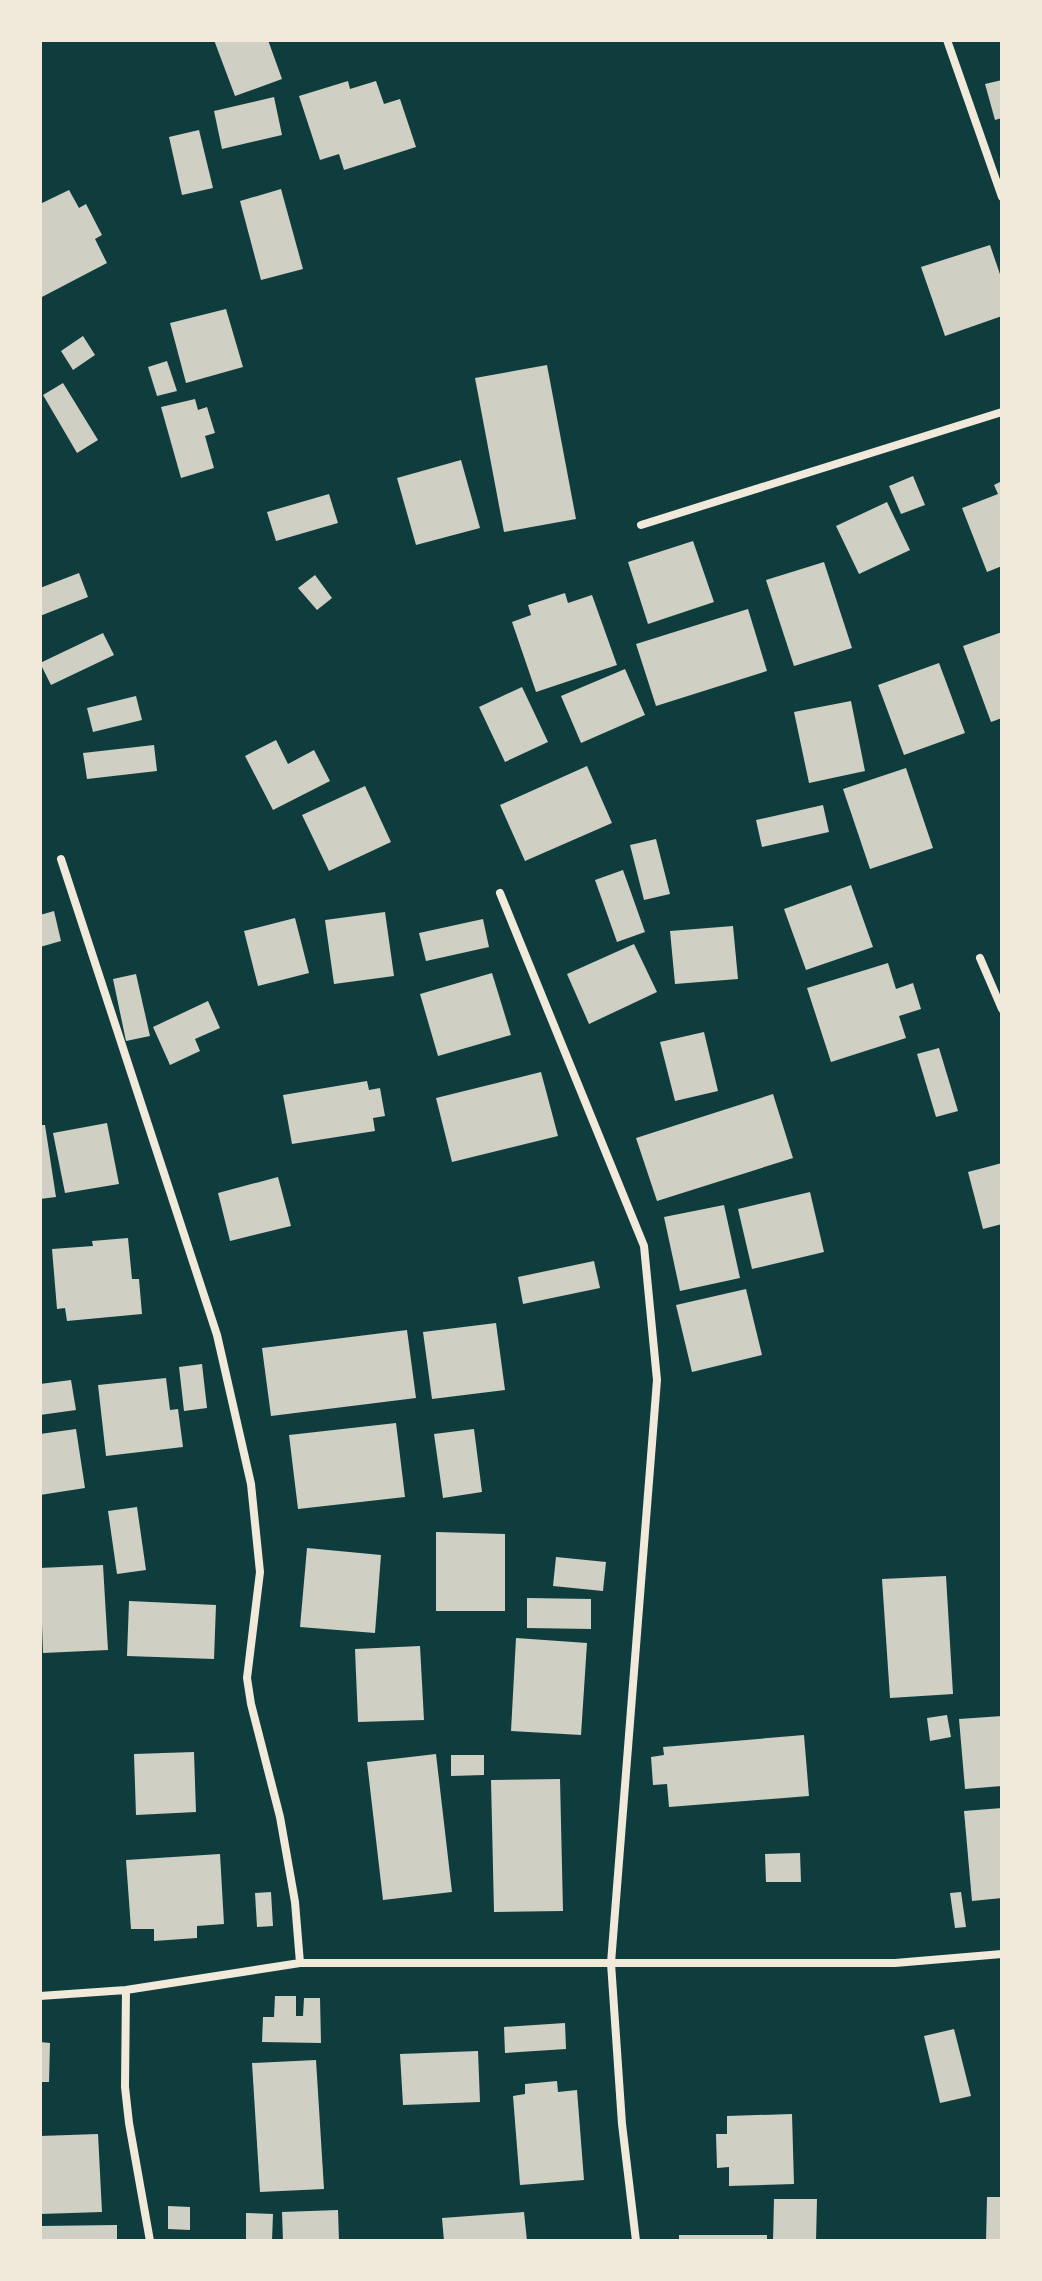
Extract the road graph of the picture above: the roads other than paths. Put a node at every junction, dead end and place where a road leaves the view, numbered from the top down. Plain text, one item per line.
1 (947, 40) edge
2 (1002, 197) edge
3 (1002, 412) edge
4 (641, 525) dead end
5 (61, 859) dead end
6 (500, 893) dead end
7 (980, 958) dead end
8 (1002, 1009) edge
9 (1002, 1954) edge
10 (300, 1963) junction
11 (611, 1963) junction
12 (126, 1990) junction
13 (40, 1996) edge
14 (150, 2241) edge
15 (636, 2241) edge

1 - 2 street
3 - 4 street
5 - 10 street
6 - 11 street
7 - 8 street
9 - 11 street
10 - 11 street
10 - 12 street
11 - 15 street
12 - 13 street
12 - 14 street

